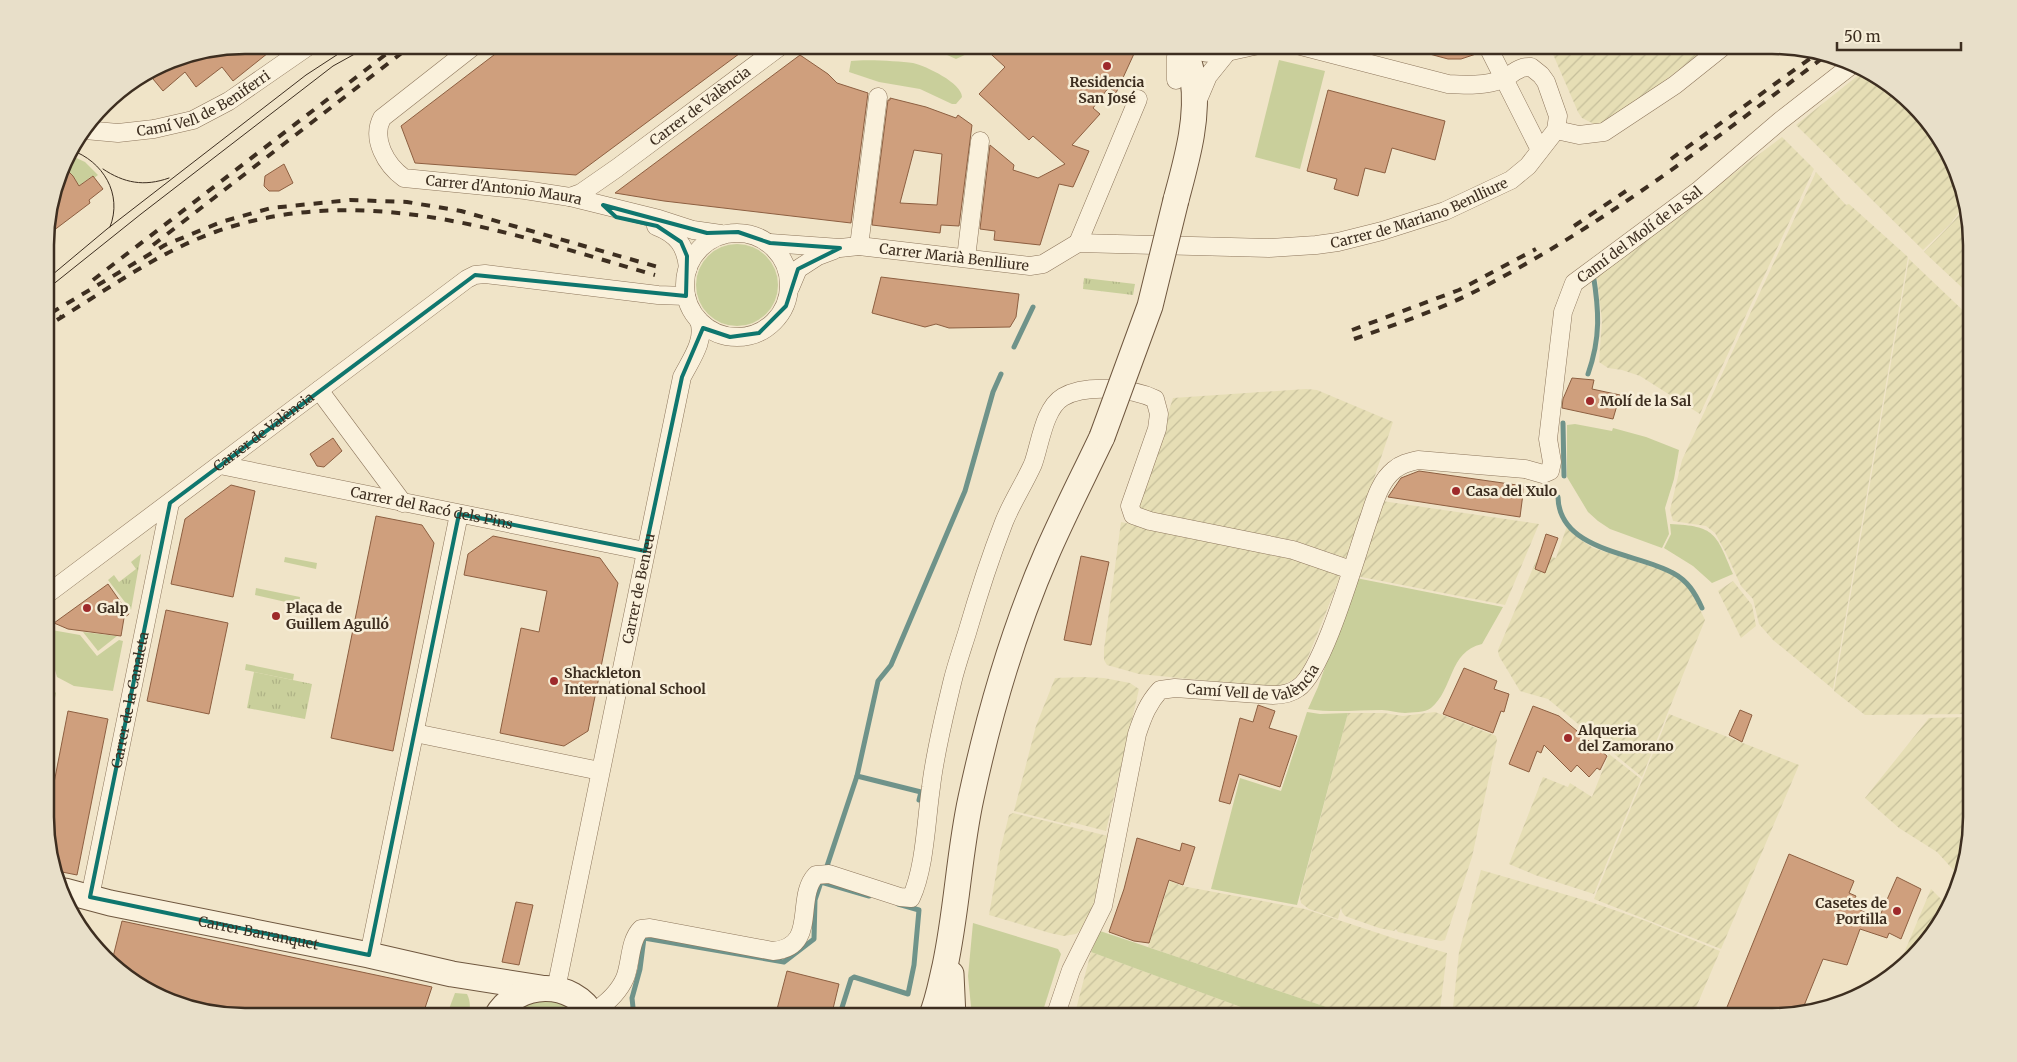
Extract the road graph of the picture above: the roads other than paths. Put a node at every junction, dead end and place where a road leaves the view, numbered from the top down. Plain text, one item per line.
1 (297, 54) edge
2 (464, 54) edge
3 (770, 54) edge
4 (1169, 54) edge
5 (1178, 54) edge
6 (1186, 54) edge
7 (1226, 54) edge
8 (1329, 54) edge
9 (1490, 54) edge
10 (1714, 54) edge
11 (1847, 69) edge
12 (1502, 79) junction
13 (1176, 80) junction
14 (878, 97) dead end
15 (1138, 99) dead end
16 (1556, 130) junction
17 (91, 131) edge
18 (1192, 134) junction
19 (980, 141) dead end
20 (1540, 150) junction
21 (617, 168) junction
22 (570, 197) junction
23 (1176, 200) junction
24 (603, 205) junction
25 (721, 234) junction
26 (770, 243) junction
27 (860, 246) junction
28 (1071, 247) junction
29 (840, 248) junction
30 (966, 258) junction
31 (688, 268) junction
32 (790, 288) junction
33 (686, 296) junction
34 (699, 321) junction
35 (730, 337) junction
36 (687, 366) junction
37 (320, 390) junction
38 (220, 465) junction
39 (1550, 472) joint
40 (170, 503) junction
41 (403, 503) junction
42 (459, 514) junction
43 (645, 551) junction
44 (1351, 570) junction
45 (54, 589) edge
46 (415, 733) junction
47 (600, 771) junction
48 (69, 892) edge
49 (90, 897) junction
50 (951, 936) junction
51 (369, 955) junction
52 (452, 974) junction
53 (549, 988) junction
54 (489, 1008) edge
55 (502, 1008) edge
56 (586, 1008) edge
57 (601, 1008) edge
58 (934, 1008) edge
59 (953, 1008) edge
60 (1058, 1008) edge

1 - 17 street, Camí Vell de Beniferri
2 - 22 street, Carrer d'Antonio Maura
3 - 21 street, Carrer de València
4 - 13 street
5 - 13 street
6 - 18 street
7 - 18 street
8 - 12 street
9 - 12 street
10 - 16 street
11 - 39 street, Camí del Molí de la Sal
12 - 16 street
12 - 20 street
13 - 23 street
14 - 27 street
15 - 28 street
16 - 20 street, Carrer de Mariano Benlliure
18 - 23 street
19 - 30 street
20 - 28 street, Carrer de Mariano Benlliure
21 - 22 street, Carrer de València
21 - 24 street, Carrer de València
22 - 24 street, Carrer d'Antonio Maura
23 - 50 street, bridge
24 - 25 street, Carrer d'Antonio Maura
24 - 31 street, Carrer d'Antonio Maura
25 - 26 street
25 - 31 street
26 - 29 street, Carrer Marià Benlliure
26 - 32 street
27 - 29 street, Carrer Marià Benlliure
27 - 30 street, Carrer Marià Benlliure
28 - 30 street, Carrer Marià Benlliure
29 - 32 street, Carrer Marià Benlliure
31 - 33 street
32 - 35 street
33 - 34 street
33 - 37 street, Carrer de València
34 - 35 street
34 - 36 street, Carrer de Benieu
35 - 36 street, Carrer de Benieu
36 - 43 street, Carrer de Benieu
37 - 38 street, Carrer de València
37 - 41 street
38 - 40 street, Carrer de València
38 - 41 street, Carrer del Racó dels Pins
39 - 44 street, Camí Vell de València
40 - 45 street, Carrer de València
40 - 49 street, Carrer de la Canaleta
41 - 42 street, Carrer del Racó dels Pins
42 - 43 street, Carrer del Racó dels Pins
42 - 46 street
43 - 47 street, Carrer de Benieu
44 - 57 street
44 - 60 street, Camí Vell de València
46 - 47 street
46 - 51 street
47 - 53 street, Carrer de Benieu
48 - 49 street, Carrer Barranquet
49 - 51 street, Carrer Barranquet
50 - 58 street
50 - 59 street
51 - 52 street, Carrer Barranquet
52 - 53 street, Carrer Barranquet
52 - 54 street
53 - 55 street
53 - 56 street, Carrer Barranquet

